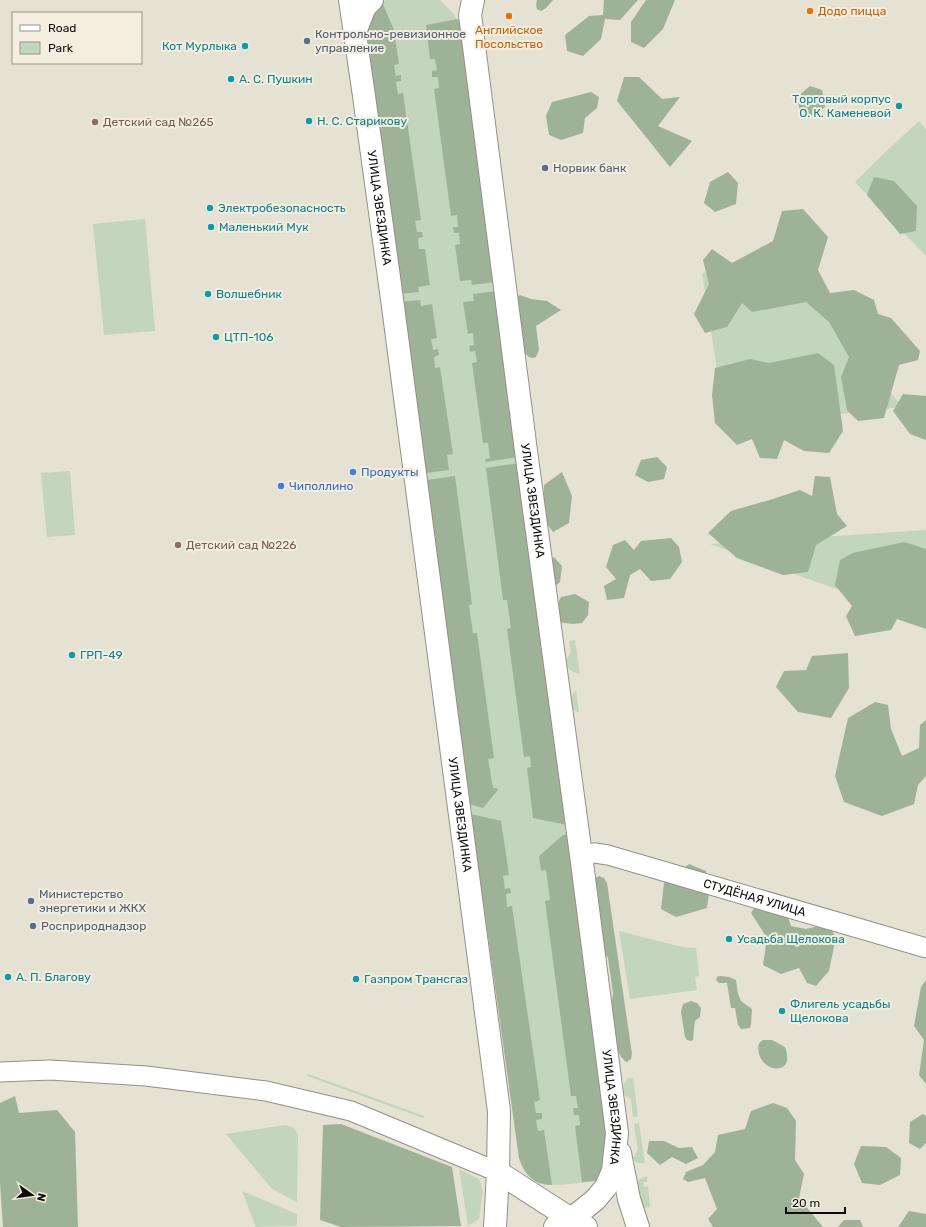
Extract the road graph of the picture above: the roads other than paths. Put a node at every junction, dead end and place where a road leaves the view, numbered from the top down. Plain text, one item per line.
1 (350, 0) edge
2 (372, 0) edge
3 (454, 0) edge
4 (472, 8) edge
5 (355, 32) junction
6 (581, 855) junction
7 (926, 948) edge
8 (0, 1072) edge
9 (617, 1133) junction
10 (498, 1172) junction
11 (571, 1224) edge
12 (494, 1227) edge
13 (638, 1227) edge

1 - 5 street, УЛИЦА ЗВЕЗДИНКА
2 - 5 street, УЛИЦА ЗВЕЗДИНКА
3 - 4 street, УЛИЦА ЗВЕЗДИНКА
4 - 6 street, УЛИЦА ЗВЕЗДИНКА
5 - 10 street, УЛИЦА ЗВЕЗДИНКА
6 - 7 street, СТУДЁНАЯ УЛИЦА
6 - 9 street, УЛИЦА ЗВЕЗДИНКА
8 - 10 street
9 - 11 street, УЛИЦА ЗВЕЗДИНКА
9 - 13 street
10 - 11 street, УЛИЦА ЗВЕЗДИНКА
10 - 12 street

